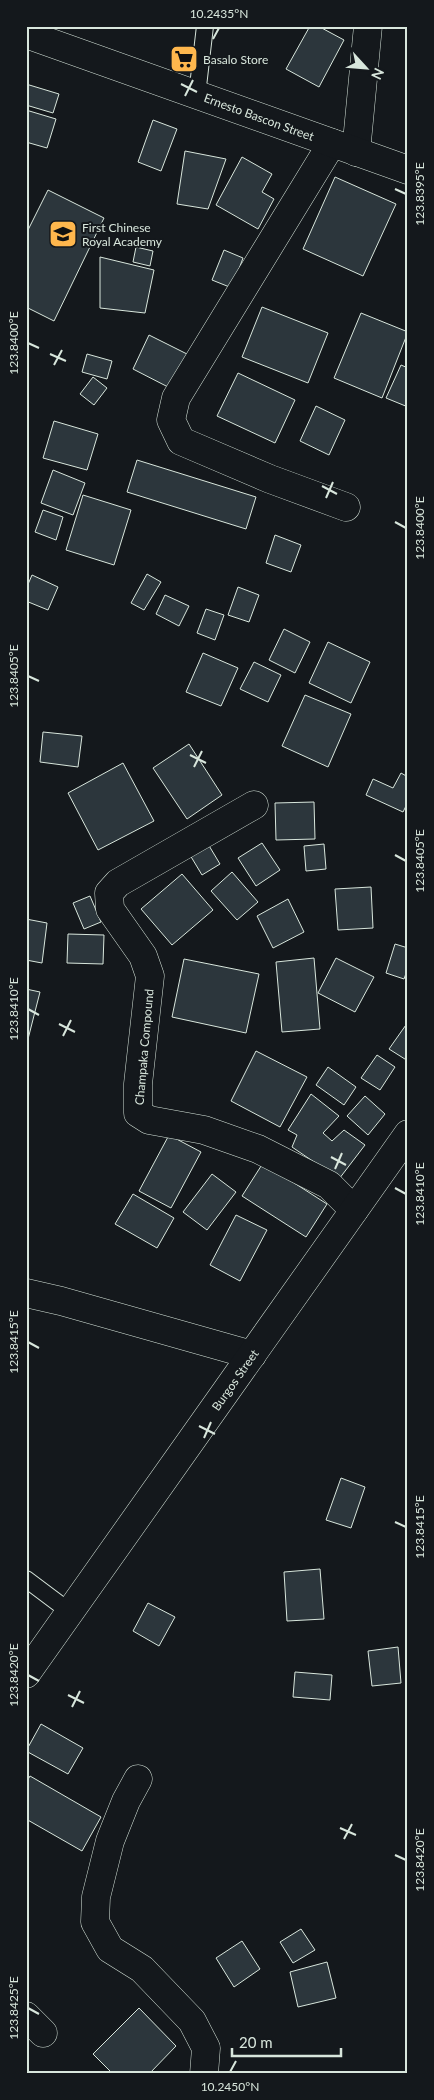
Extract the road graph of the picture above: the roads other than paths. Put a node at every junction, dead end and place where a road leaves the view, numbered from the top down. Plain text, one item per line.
1 (205, 26) edge
2 (368, 26) edge
3 (26, 34) edge
4 (197, 95) junction
5 (344, 148) junction
6 (408, 170) edge
7 (346, 507) dead end
8 (254, 805) dead end
9 (408, 1134) edge
10 (354, 1210) junction
11 (26, 1293) edge
12 (252, 1355) junction
13 (26, 1579) edge
14 (70, 1612) junction
15 (26, 1674) edge
16 (138, 1779) dead end
17 (204, 2074) edge

1 - 4 lane
2 - 5 street
3 - 4 street, Ernesto Bascon Street
4 - 5 street, Ernesto Bascon Street
5 - 6 street, Ernesto Bascon Street
5 - 7 street
8 - 10 street, Champaka Compound
9 - 10 street, Burgos Street
10 - 12 street, Burgos Street
11 - 12 street
12 - 14 street, Burgos Street
13 - 14 lane
14 - 15 street, Burgos Street
16 - 17 street

